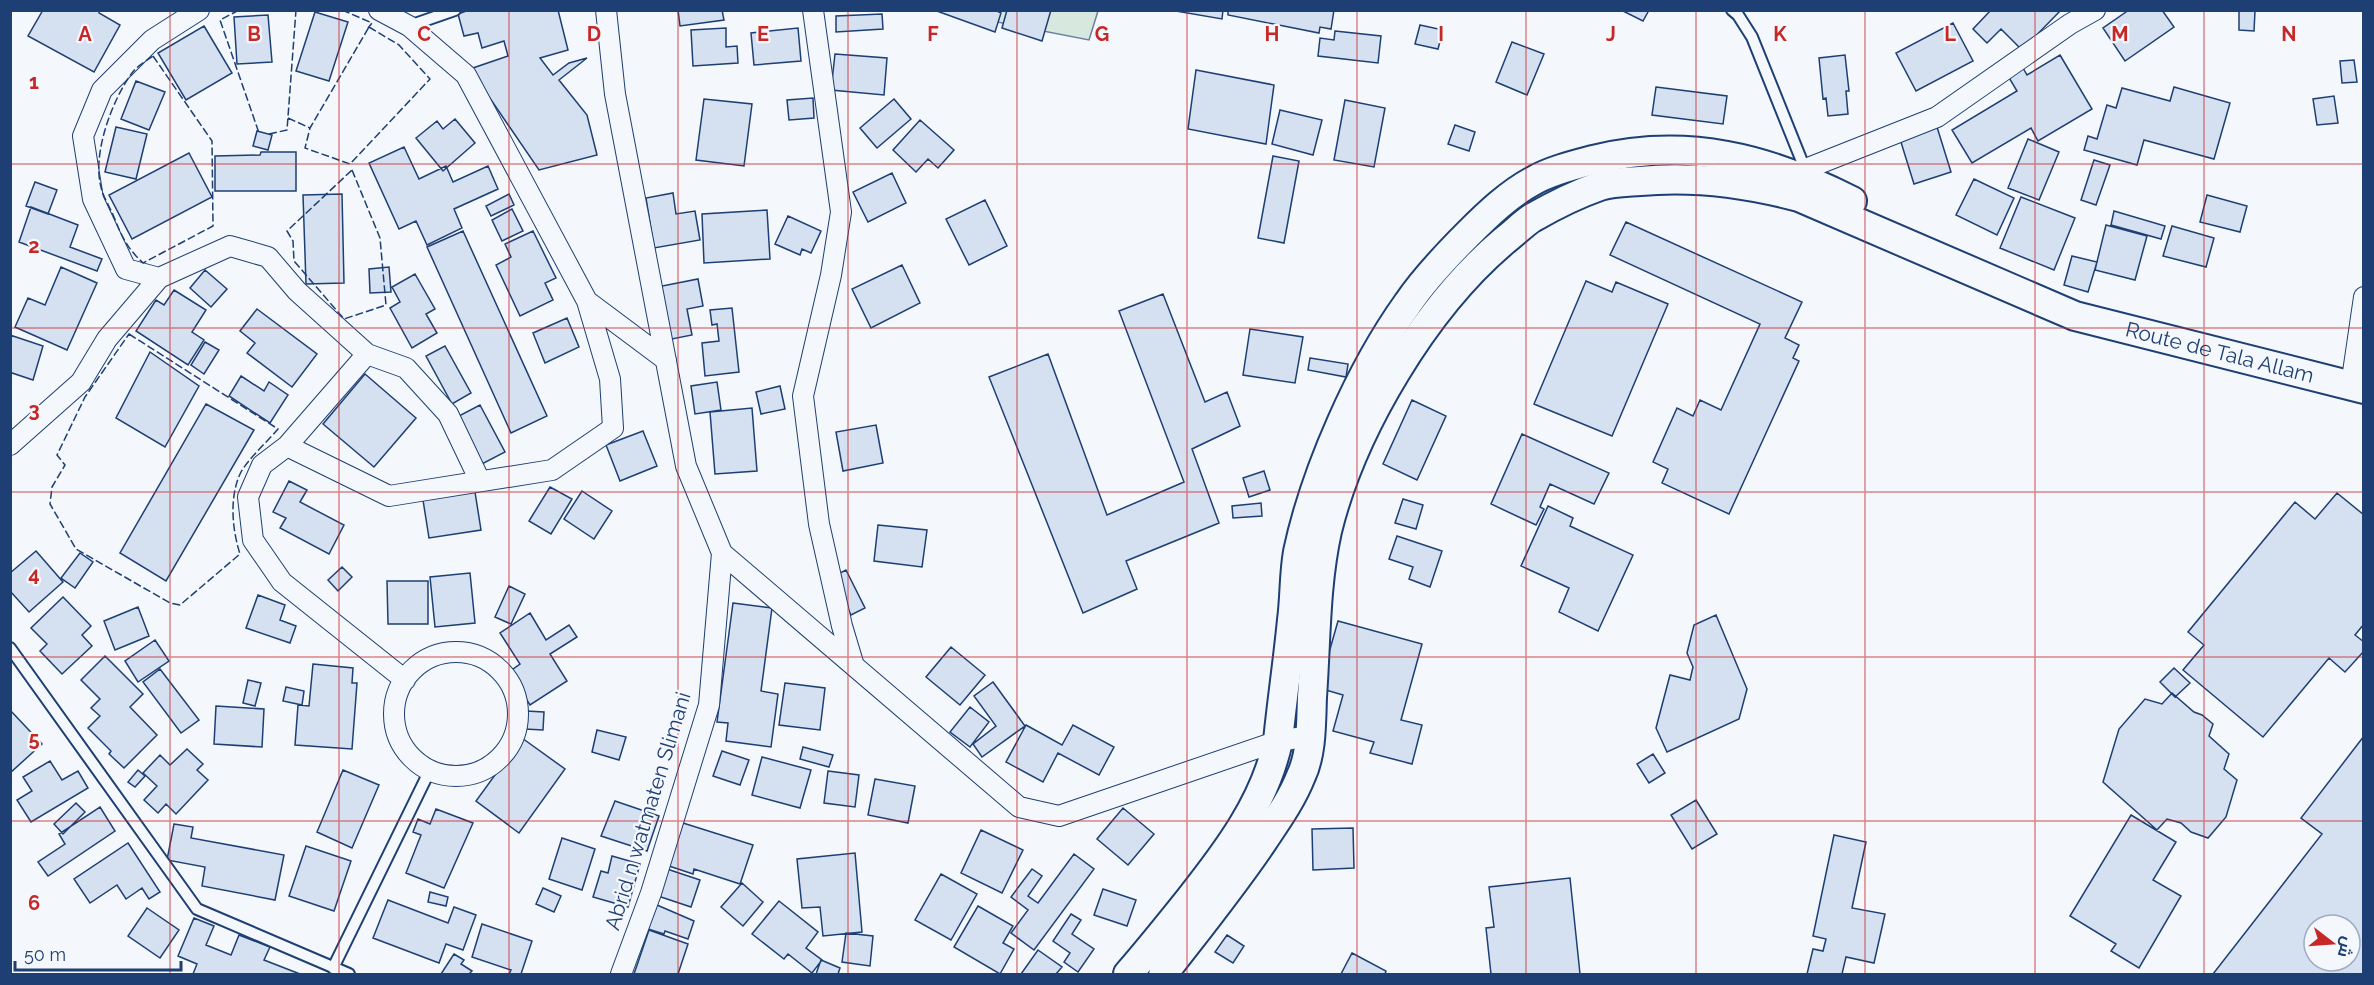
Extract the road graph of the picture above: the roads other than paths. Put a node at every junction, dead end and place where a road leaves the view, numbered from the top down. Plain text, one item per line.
1 (199, 10) edge
2 (379, 10) edge
3 (455, 10) edge
4 (606, 10) edge
5 (813, 10) edge
6 (1732, 10) edge
7 (2095, 10) edge
8 (409, 26) junction
9 (1792, 178) junction
10 (159, 278) junction
11 (2364, 297) edge
12 (587, 301) junction
13 (368, 354) junction
14 (666, 360) junction
15 (2357, 387) edge
16 (10, 445) edge
17 (287, 446) junction
18 (480, 481) junction
19 (722, 553) junction
20 (10, 648) edge
21 (854, 666) junction
22 (405, 680) junction
23 (1310, 736) junction
24 (1278, 741) junction
25 (430, 770) junction
26 (333, 968) junction
27 (349, 975) edge
28 (621, 975) edge
29 (1128, 975) edge
30 (1163, 975) edge

1 - 10 street
2 - 8 street
3 - 8 lane
4 - 14 street
5 - 21 street
6 - 9 lane
7 - 9 street
8 - 12 street
9 - 15 main road, Route de Tala Allam
9 - 23 main road
9 - 24 main road
10 - 13 street
10 - 16 street
11 - 15 street
12 - 14 street
12 - 18 street
13 - 17 street
13 - 18 street
14 - 19 street
17 - 18 street
17 - 22 street
19 - 21 street
19 - 28 street, Abrid n watmaten Slimani
20 - 26 lane
21 - 24 street
22 - 25 street
22 - 25 street
23 - 24 street
23 - 30 main road
24 - 29 main road
25 - 26 lane
26 - 27 lane

